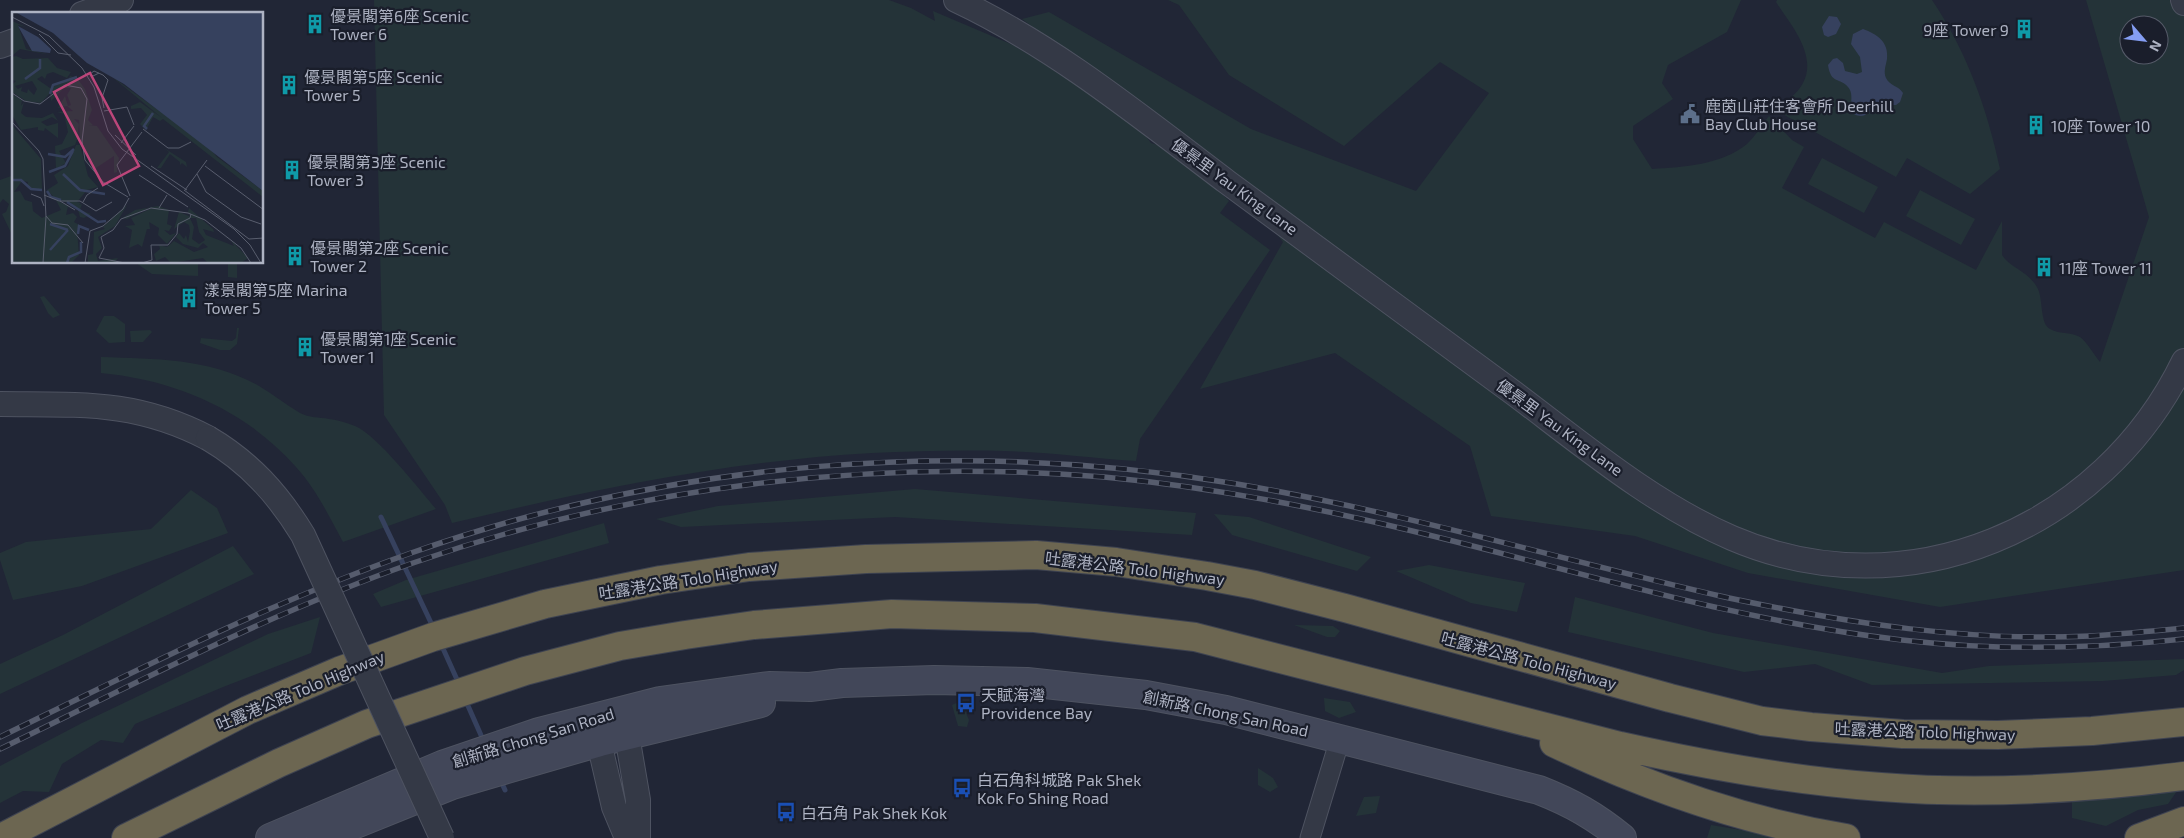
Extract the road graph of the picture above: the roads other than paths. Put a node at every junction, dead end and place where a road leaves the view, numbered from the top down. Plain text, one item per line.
1 (121, 0) edge
2 (956, 0) edge
3 (88, 12) edge
4 (12, 42) edge
5 (0, 46) edge
6 (2184, 361) edge
7 (0, 404) edge
8 (1487, 711) junction
9 (625, 722) junction
10 (2184, 722) edge
11 (597, 729) junction
12 (1340, 739) junction
13 (447, 775) junction
14 (2184, 776) edge
15 (2184, 821) edge
16 (1, 838) edge
17 (126, 838) edge
18 (270, 838) edge
19 (321, 838) edge
20 (442, 838) edge
21 (627, 838) edge
22 (638, 838) edge
23 (1310, 838) edge
24 (1622, 838) edge
25 (1846, 838) edge
26 (2139, 838) edge

1 - 3 street
2 - 6 street, 優景里 Yau King Lane
4 - 5 street
7 - 20 street, bridge
8 - 14 highway
8 - 17 highway
8 - 25 highway
9 - 11 main road, 創新路 Chong San Road
9 - 12 main road, 創新路 Chong San Road
9 - 22 street
10 - 16 highway, 吐露港公路 Tolo Highway
11 - 13 main road, 創新路 Chong San Road
11 - 13 main road, 創新路 Chong San Road
11 - 21 street
12 - 23 street
12 - 24 main road, 創新路 Chong San Road
13 - 18 main road, 創新路 Chong San Road
13 - 19 main road, 創新路 Chong San Road
15 - 26 highway

